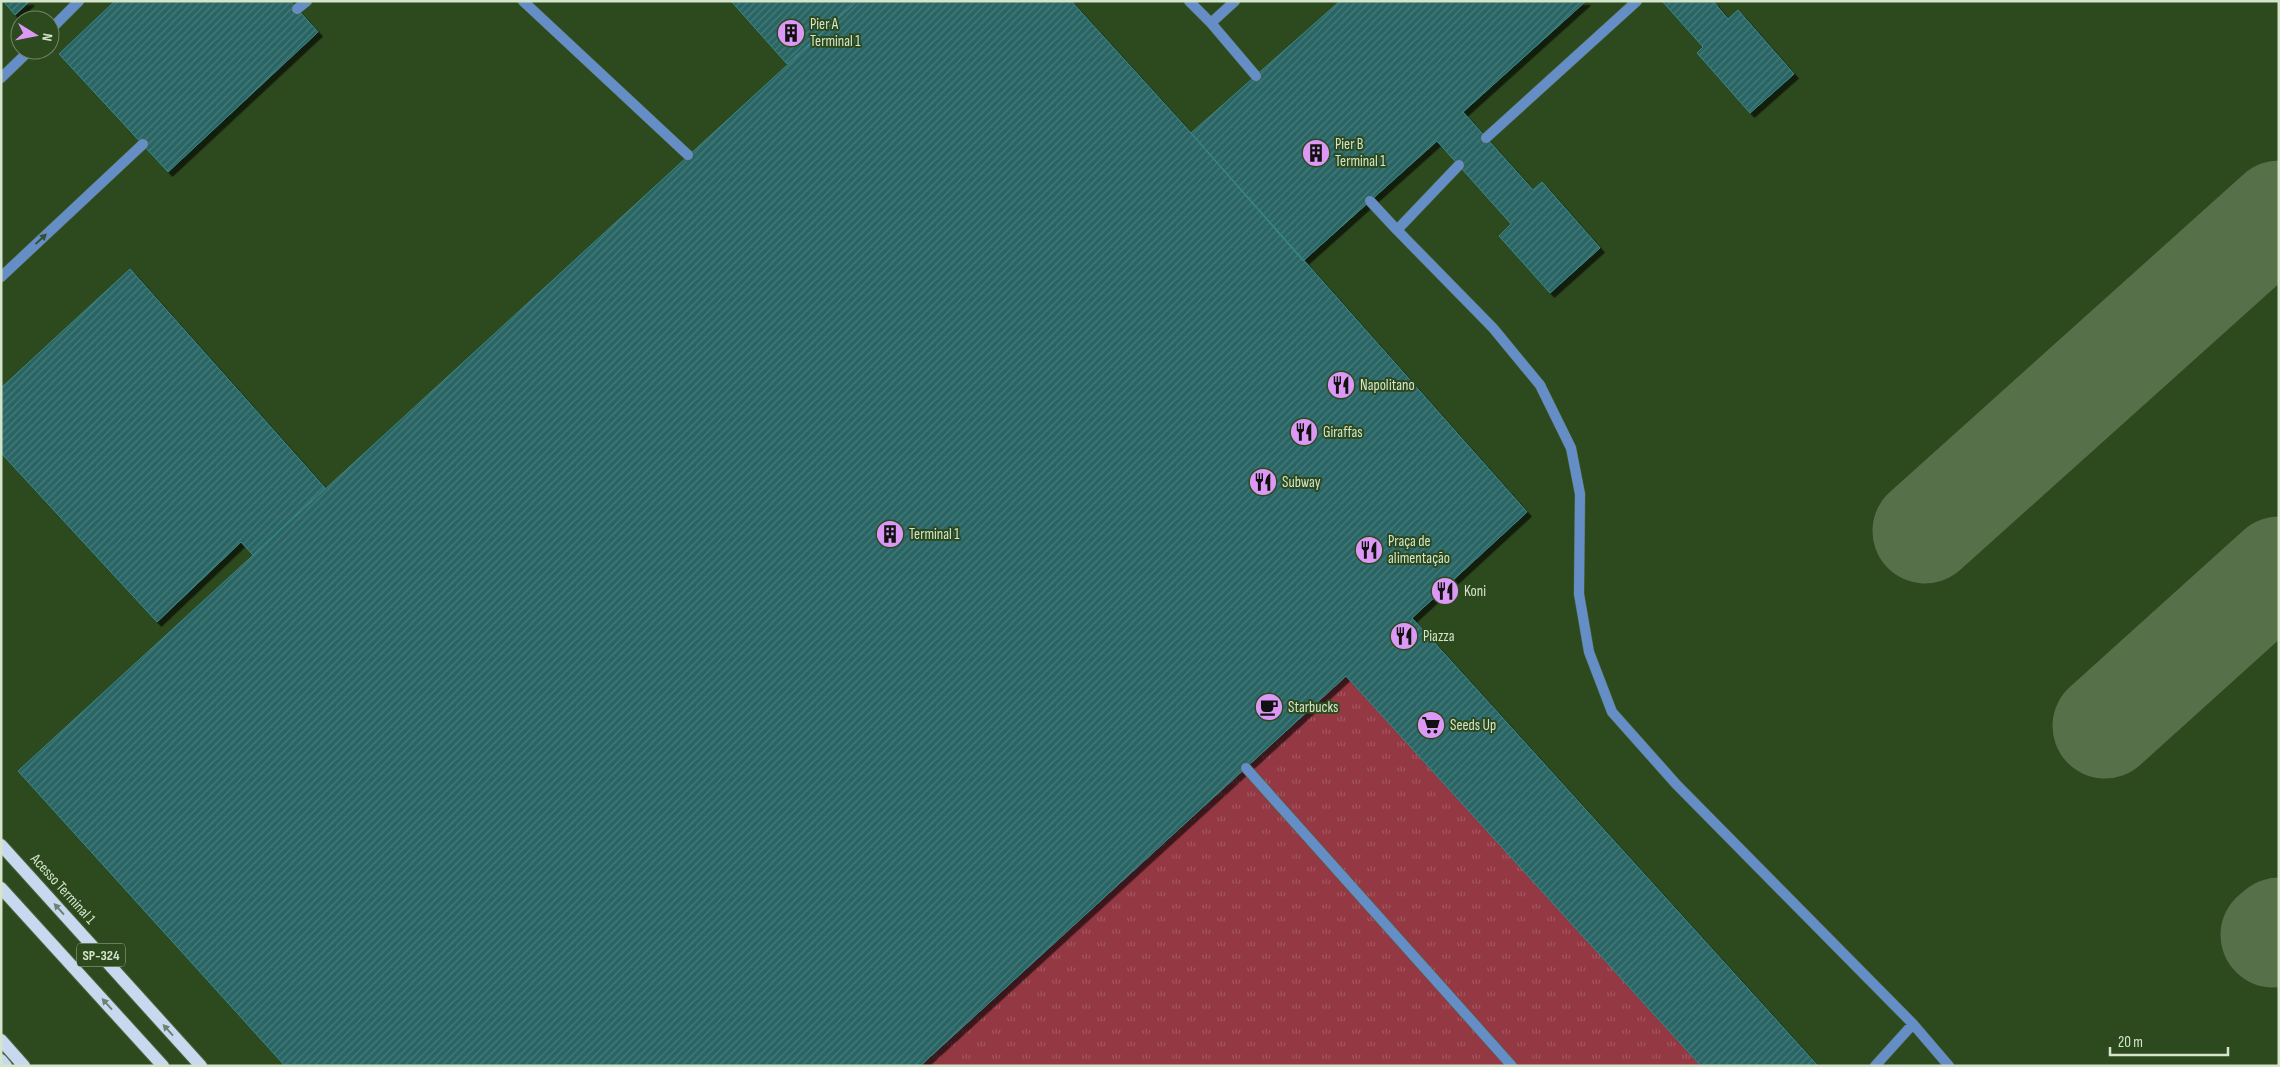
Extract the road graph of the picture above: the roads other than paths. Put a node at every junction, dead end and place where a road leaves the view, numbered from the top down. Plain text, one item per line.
1 (79, 1) edge
2 (306, 1) edge
3 (522, 1) edge
4 (1189, 1) edge
5 (1235, 1) edge
6 (1637, 1) edge
7 (297, 9) dead end
8 (60, 20) edge
9 (1211, 23) junction
10 (20, 60) edge
11 (1256, 76) dead end
12 (1, 78) edge
13 (1486, 138) dead end
14 (143, 144) dead end
15 (688, 155) dead end
16 (1459, 165) dead end
17 (1370, 201) dead end
18 (1397, 230) junction
19 (3, 272) edge
20 (1246, 768) dead end
21 (1, 845) edge
22 (1, 888) edge
23 (1912, 1024) junction
24 (1, 1040) edge
25 (1, 1060) edge
26 (6, 1066) edge
27 (24, 1066) edge
28 (163, 1066) edge
29 (201, 1066) edge
30 (1512, 1066) edge
31 (1875, 1066) edge
32 (1949, 1066) edge

1 - 8 lane
2 - 7 lane
3 - 15 lane
4 - 9 lane
5 - 9 lane
6 - 13 lane
9 - 11 lane
10 - 12 lane
19 -> 14 lane
16 - 18 lane
17 - 18 lane
18 - 23 lane
20 - 30 lane
29 -> 21 main road, Acesso Terminal 1 / SP-324
28 -> 22 main road
23 - 31 lane
23 - 32 lane
24 - 27 main road
25 - 26 main road

